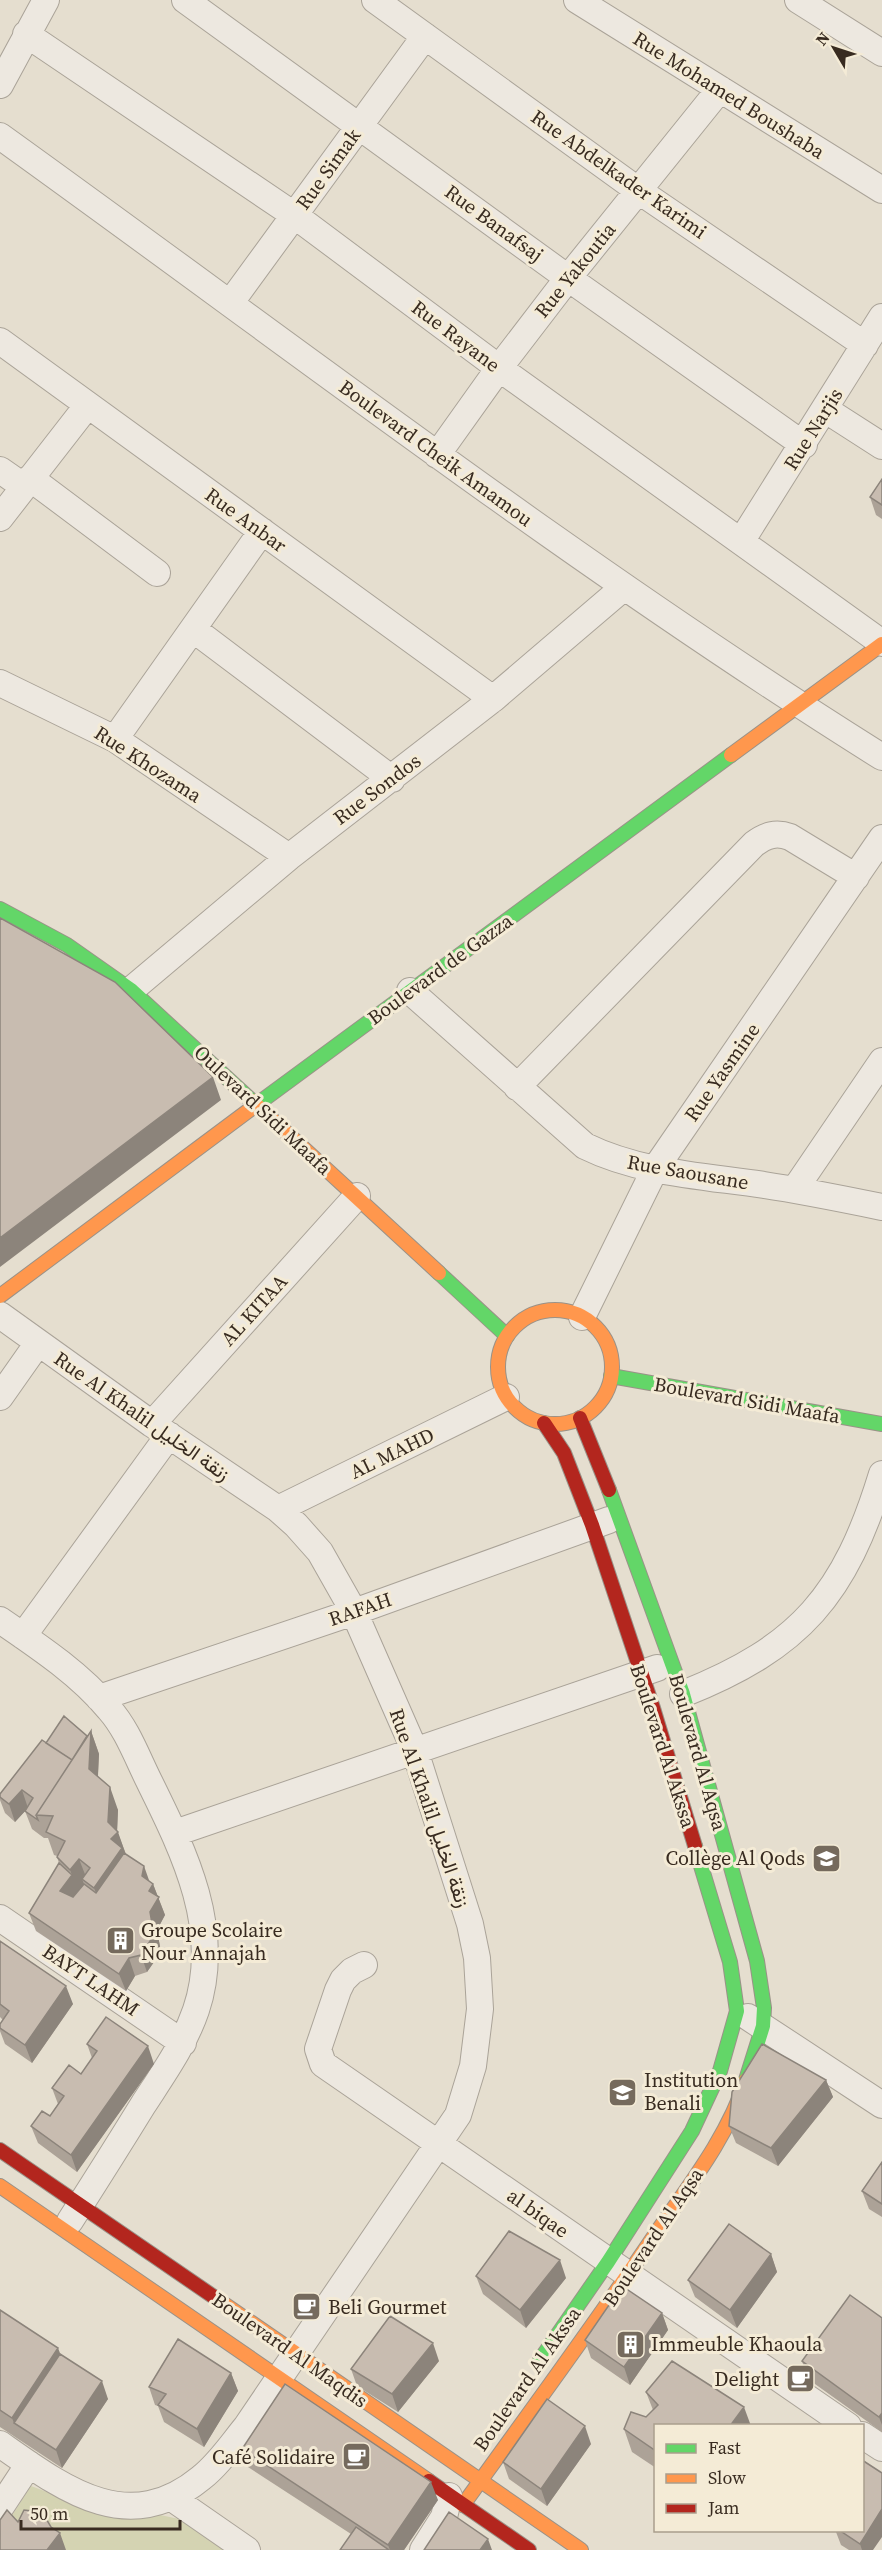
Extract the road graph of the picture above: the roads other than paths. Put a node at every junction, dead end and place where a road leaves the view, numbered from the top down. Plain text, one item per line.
1 (46, 0) edge
2 (185, 0) edge
3 (375, 0) edge
4 (577, 0) edge
5 (798, 0) edge
6 (26, 34) junction
7 (425, 36) junction
8 (882, 53) edge
9 (0, 85) edge
10 (720, 89) junction
11 (361, 125) junction
12 (0, 136) edge
13 (639, 190) junction
14 (882, 190) edge
15 (294, 215) junction
16 (568, 278) junction
17 (231, 302) junction
18 (881, 319) edge
19 (1, 344) edge
20 (865, 345) junction
21 (499, 368) junction
22 (87, 406) junction
23 (826, 410) junction
24 (804, 445) junction
25 (882, 446) edge
26 (437, 455) junction
27 (0, 470) edge
28 (26, 482) junction
29 (0, 518) edge
30 (262, 531) junction
31 (742, 540) junction
32 (157, 573) dead end
33 (623, 588) junction
34 (193, 629) junction
35 (882, 643) edge
36 (0, 683) edge
37 (493, 699) junction
38 (799, 705) junction
39 (115, 739) junction
40 (882, 757) edge
41 (392, 779) junction
42 (882, 838) edge
43 (288, 857) junction
44 (856, 877) junction
45 (0, 909) edge
46 (131, 990) junction
47 (410, 991) junction
48 (882, 1061) edge
49 (517, 1088) junction
50 (255, 1106) junction
51 (655, 1169) junction
52 (795, 1189) junction
53 (357, 1196) junction
54 (882, 1207) edge
55 (0, 1296) edge
56 (0, 1315) edge
57 (582, 1317) junction
58 (507, 1336) junction
59 (39, 1343) junction
60 (611, 1376) junction
61 (506, 1396) junction
62 (0, 1397) edge
63 (580, 1418) junction
64 (544, 1424) junction
65 (882, 1424) edge
66 (161, 1430) junction
67 (882, 1474) edge
68 (278, 1509) junction
69 (620, 1517) junction
70 (592, 1526) junction
71 (354, 1611) junction
72 (0, 1620) edge
73 (23, 1636) junction
74 (671, 1664) junction
75 (640, 1673) junction
76 (683, 1694) junction
77 (99, 1698) junction
78 (415, 1752) junction
79 (175, 1833) junction
80 (0, 1918) edge
81 (364, 1965) dead end
82 (737, 2011) junction
83 (763, 2026) junction
84 (183, 2043) junction
85 (882, 2105) edge
86 (440, 2144) junction
87 (0, 2150) edge
88 (0, 2186) edge
89 (80, 2205) junction
90 (64, 2230) junction
91 (618, 2268) junction
92 (296, 2354) junction
93 (535, 2367) dead end
94 (280, 2378) junction
95 (845, 2424) edge
96 (864, 2436) edge
97 (0, 2444) edge
98 (882, 2448) edge
99 (29, 2464) junction
100 (467, 2466) junction
101 (480, 2482) junction
102 (172, 2498) junction
103 (452, 2506) junction
104 (0, 2508) edge
105 (247, 2550) edge
106 (423, 2550) edge
107 (529, 2550) edge
108 (581, 2550) edge

1 - 6 street
2 - 11 street, Rue Banafsaj
3 - 7 street, Rue Abdelkader Karimi
4 - 10 street, Rue Mohamed Boushaba
5 - 8 street
6 - 9 street
6 - 15 street, Rue Rayane
7 - 11 street, Rue Simak
7 - 13 street, Rue Abdelkader Karimi
10 - 13 street, Rue Yakoutia
10 - 14 street, Rue Mohamed Boushaba
11 - 15 street, Rue Simak
11 - 16 street, Rue Banafsaj
12 - 17 street, Boulevard Cheik Amamou
13 - 16 street, Rue Yakoutia
13 - 20 street, Rue Abdelkader Karimi
15 - 17 street, Rue Simak
15 - 21 street, Rue Rayane
16 - 21 street, Rue Yakoutia
16 - 24 street, Rue Banafsaj
17 - 26 street, Boulevard Cheik Amamou
18 - 20 street, Rue Narjis
19 - 22 street, Rue Anbar
20 - 23 street, Rue Narjis
21 - 26 street, Rue Yakoutia
21 - 31 street, Rue Rayane
22 - 28 street
22 - 30 street, Rue Anbar
23 - 24 street, Rue Narjis
23 - 25 street
24 - 31 street, Rue Narjis
26 - 33 street, Boulevard Cheik Amamou
27 - 28 street
28 - 29 street
28 - 32 street
30 - 34 street
30 - 37 street, Rue Anbar
31 - 35 street, Rue Rayane
33 - 37 street, Rue Sondos
33 - 38 street, Boulevard Cheik Amamou
34 - 39 street
34 - 41 street
35 - 38 street, Boulevard de Gazza
36 - 39 street, Rue Khozama
37 - 41 street, Rue Sondos
38 - 40 street, Boulevard Cheik Amamou
38 - 47 street, Boulevard de Gazza
39 - 43 street, Rue Khozama
41 - 43 street, Rue Sondos
42 - 44 street, Rue Yasmine
43 - 46 street, Rue Sondos
44 - 49 street
44 - 51 street, Rue Yasmine
45 - 46 street, Oulevard Sidi Maafa
46 - 50 street, Oulevard Sidi Maafa
47 - 49 street, Rue Saousane
47 - 50 street, Boulevard de Gazza
48 - 52 street
49 - 51 street, Rue Saousane
50 - 53 street, Oulevard Sidi Maafa
50 - 55 street, Boulevard de Gazza
51 - 52 street, Rue Saousane
51 - 57 street, Rue Yasmine
52 - 54 street, Rue Saousane
53 - 58 street, Oulevard Sidi Maafa
53 - 66 street, AL KITAA
56 - 59 street, Rue Al Khalil زنقة الخليل
57 - 58 street
57 - 60 street
58 - 61 street
59 - 62 street
59 - 66 street, Rue Al Khalil زنقة الخليل
60 - 63 street
60 - 65 street, Boulevard Sidi Maafa
61 - 64 street
61 - 68 street, AL MAHD
63 - 64 street
63 - 69 street, Boulevard Al Aqsa
64 - 70 street, Boulevard Al Akssa
66 - 68 street, Rue Al Khalil زنقة الخليل
66 - 73 street, AL KITAA
67 - 76 street
68 - 71 street, Rue Al Khalil زنقة الخليل
69 - 70 street, RAFAH
69 - 74 street, Boulevard Al Aqsa
70 - 71 street, RAFAH
70 - 75 street, Boulevard Al Akssa
71 - 77 street, RAFAH
71 - 78 street, Rue Al Khalil زنقة الخليل
72 - 73 street
73 - 77 street
74 - 75 street
74 - 76 street, Boulevard Al Aqsa
75 - 78 street
75 - 82 street, Boulevard Al Akssa
76 - 83 street, Boulevard Al Aqsa
77 - 79 street
78 - 79 street
78 - 86 street, Rue Al Khalil زنقة الخليل
79 - 84 street
80 - 84 street, BAYT LAHM
81 - 86 street, al biqae
82 - 83 street
82 - 91 street, Boulevard Al Akssa
83 - 85 street
83 - 91 street, Boulevard Al Aqsa
84 - 89 street
86 - 91 street, al biqae
86 - 92 street, Rue Al Khalil زنقة الخليل
87 - 89 street, Boulevard Al Maqdis
88 - 90 street, Boulevard Al Maqdis
89 - 90 street
89 - 92 street, Boulevard Al Maqdis
90 - 94 street, Boulevard Al Maqdis
91 - 93 street, Boulevard Al Akssa
91 - 95 street, al biqae
91 - 101 street, Boulevard Al Aqsa
92 - 94 street, Rue Al Khalil زنقة الخليل
92 - 100 street, Boulevard Al Maqdis
94 - 102 street, Rue Al Khalil زنقة الخليل
94 - 103 street, Boulevard Al Maqdis
96 - 98 street
97 - 99 street
99 - 102 street
99 - 104 street
100 - 101 street, Boulevard Al Maqdis
100 - 103 street
101 - 103 street, Boulevard Al Aqsa
101 - 108 street, Boulevard Al Maqdis
102 - 105 street
103 - 106 street
103 - 107 street, Boulevard Al Maqdis

